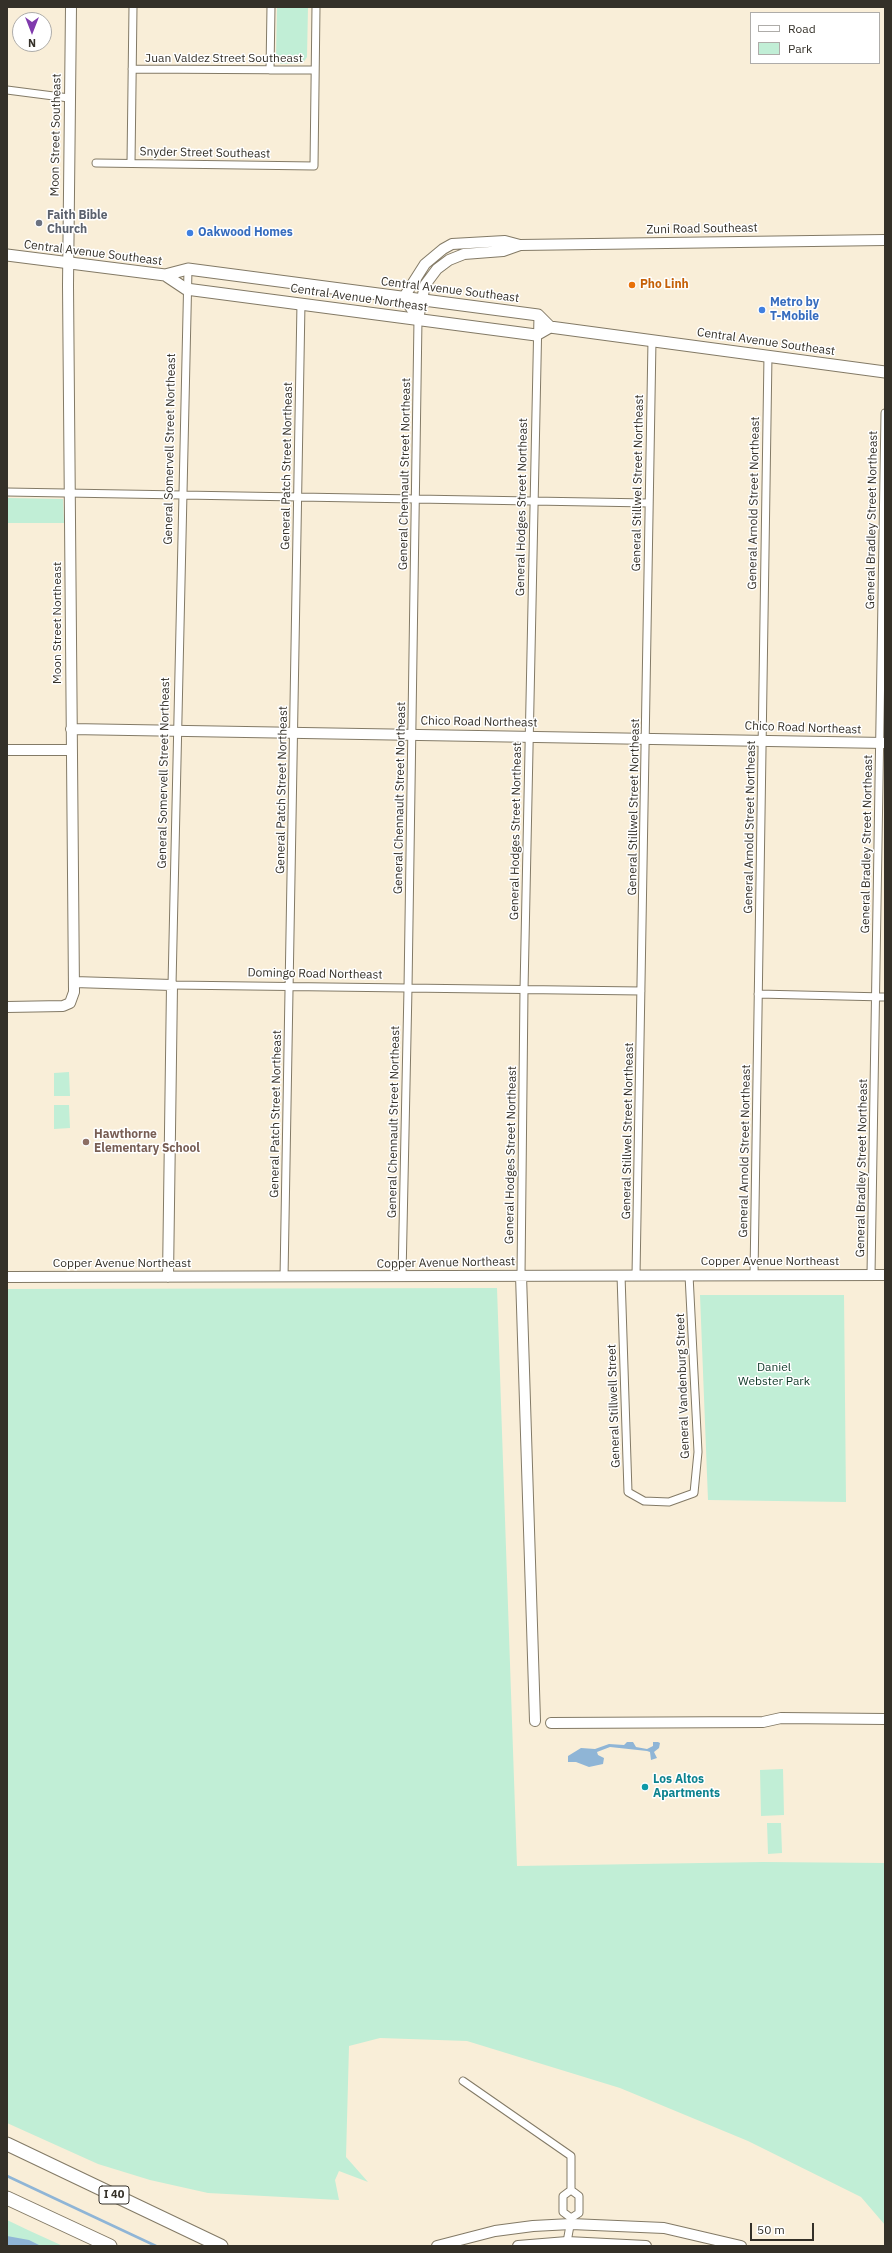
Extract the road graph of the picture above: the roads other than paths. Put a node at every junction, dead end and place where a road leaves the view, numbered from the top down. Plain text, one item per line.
1 (71, 7) edge
2 (133, 7) edge
3 (271, 7) edge
4 (316, 7) edge
5 (132, 69) junction
6 (270, 70) junction
7 (315, 70) junction
8 (7, 90) edge
9 (69, 98) junction
10 (96, 163) dead end
11 (131, 163) junction
12 (885, 240) edge
13 (520, 245) junction
14 (7, 255) edge
15 (68, 264) junction
16 (188, 269) junction
17 (165, 275) junction
18 (186, 289) junction
19 (404, 297) junction
20 (420, 300) junction
21 (301, 303) junction
22 (538, 315) junction
23 (418, 319) junction
24 (550, 327) junction
25 (536, 335) junction
26 (652, 340) junction
27 (768, 356) junction
28 (885, 372) edge
29 (885, 413) edge
30 (7, 492) edge
31 (71, 492) junction
32 (182, 496) junction
33 (298, 497) junction
34 (415, 500) junction
35 (533, 502) junction
36 (649, 503) junction
37 (72, 729) junction
38 (178, 730) junction
39 (295, 732) junction
40 (412, 734) junction
41 (528, 736) junction
42 (646, 738) junction
43 (762, 740) junction
44 (882, 743) edge
45 (7, 750) edge
46 (71, 750) junction
47 (74, 982) junction
48 (172, 984) junction
49 (290, 986) junction
50 (408, 988) junction
51 (524, 990) junction
52 (641, 991) junction
53 (758, 994) junction
54 (876, 997) junction
55 (885, 997) edge
56 (7, 1007) edge
57 (871, 1274) junction
58 (521, 1275) junction
59 (621, 1275) junction
60 (636, 1275) junction
61 (689, 1275) junction
62 (754, 1275) junction
63 (885, 1275) edge
64 (7, 1277) edge
65 (168, 1277) junction
66 (284, 1277) junction
67 (402, 1277) junction
68 (670, 1502) joint
69 (885, 1719) edge
70 (535, 1722) dead end
71 (551, 1724) dead end
72 (463, 2081) dead end
73 (7, 2144) edge
74 (570, 2190) junction
75 (7, 2198) edge
76 (571, 2221) junction
77 (567, 2242) junction
78 (110, 2246) edge
79 (221, 2246) edge
80 (437, 2246) edge
81 (518, 2246) edge
82 (646, 2246) edge
83 (741, 2246) edge

1 - 9 street, Moon Street Southeast
2 - 5 street
3 - 6 street
4 - 7 street
5 - 6 street, Juan Valdez Street Southeast
5 - 11 street
6 - 7 street, Juan Valdez Street Southeast
7 - 11 street, Snyder Street Southeast
8 - 9 street
9 - 15 street, Moon Street Southeast
10 - 11 street, Snyder Street Southeast
12 - 13 street, Zuni Road Southeast
13 - 19 street, Zuni Road Southeast
13 - 20 street, Zuni Road Southeast
14 - 15 main road, Central Avenue Southeast
15 - 17 main road, Central Avenue Southeast
15 - 31 street, Moon Street Northeast
16 - 17 main road, Central Avenue Southeast
16 - 18 street, General Somervell Street Northeast
16 - 19 main road, Central Avenue Southeast
17 - 18 main road, Central Avenue Northeast
18 - 21 main road, Central Avenue Northeast
18 - 32 street, General Somervell Street Northeast
19 - 20 main road, Central Avenue Southeast
19 - 23 street
20 - 22 main road, Central Avenue Southeast
20 - 23 street, Zuni Road Southeast
21 - 23 main road, Central Avenue Northeast
21 - 33 street, General Patch Street Northeast
22 - 24 main road
22 - 25 street, General Hodges Street Northeast
23 - 25 main road, Central Avenue Northeast
23 - 34 street, General Chennault Street Northeast
24 - 25 main road
24 - 26 main road, Central Avenue Southeast
25 - 35 street, General Hodges Street Northeast
26 - 27 main road, Central Avenue Southeast
26 - 36 street, General Stillwel Street Northeast
27 - 28 main road, Central Avenue Southeast
27 - 43 street, General Arnold Street Northeast
29 - 44 street, General Bradley Street Northeast
30 - 31 street
31 - 32 street
31 - 37 street, Moon Street Northeast
32 - 33 street
32 - 38 street, General Somervell Street Northeast
33 - 34 street
33 - 39 street, General Patch Street Northeast
34 - 35 street
34 - 40 street, General Chennault Street Northeast
35 - 36 street
35 - 41 street, General Hodges Street Northeast
36 - 42 street, General Stillwel Street Northeast
37 - 38 street, Chico Road Northeast
37 - 46 street, Moon Street Northeast
38 - 39 street, Chico Road Northeast
38 - 48 street, General Somervell Street Northeast
39 - 40 street, Chico Road Northeast
39 - 49 street, General Patch Street Northeast
40 - 41 street, Chico Road Northeast
40 - 50 street, General Chennault Street Northeast
41 - 42 street, Chico Road Northeast
41 - 51 street, General Hodges Street Northeast
42 - 43 street, Chico Road Northeast
42 - 52 street, General Stillwel Street Northeast
43 - 44 street, Chico Road Northeast
43 - 53 street, General Arnold Street Northeast
44 - 54 street, General Bradley Street Northeast
45 - 46 street
46 - 47 street, Moon Street Northeast
47 - 48 street, Domingo Road Northeast
47 - 56 street
48 - 49 street, Domingo Road Northeast
48 - 65 street, General Somervell Street Northeast
49 - 50 street, Domingo Road Northeast
49 - 66 street, General Patch Street Northeast
50 - 51 street, Domingo Road Northeast
50 - 67 street, General Chennault Street Northeast
51 - 52 street, Domingo Road Northeast
51 - 58 street, General Hodges Street Northeast
52 - 60 street, General Stillwel Street Northeast
53 - 54 street
53 - 62 street, General Arnold Street Northeast
54 - 55 street
54 - 57 street, General Bradley Street Northeast
57 - 62 street, Copper Avenue Northeast
57 - 63 street, Copper Avenue Northeast
58 - 59 street, Copper Avenue Northeast
58 - 67 street, Copper Avenue Northeast
58 - 70 street
59 - 60 street, Copper Avenue Northeast
59 - 68 street, General Stillwell Street
60 - 61 street, Copper Avenue Northeast
61 - 62 street, Copper Avenue Northeast
61 - 68 street, General Vandenburg Street
64 - 65 street, Copper Avenue Northeast
65 - 66 street, Copper Avenue Northeast
66 - 67 street, Copper Avenue Northeast
69 - 71 street
72 - 74 street
73 - 79 highway, I 40
74 - 76 street
74 - 76 street
75 - 78 highway
76 - 77 street
76 - 80 street
76 - 83 street
77 - 81 street
77 - 82 street

